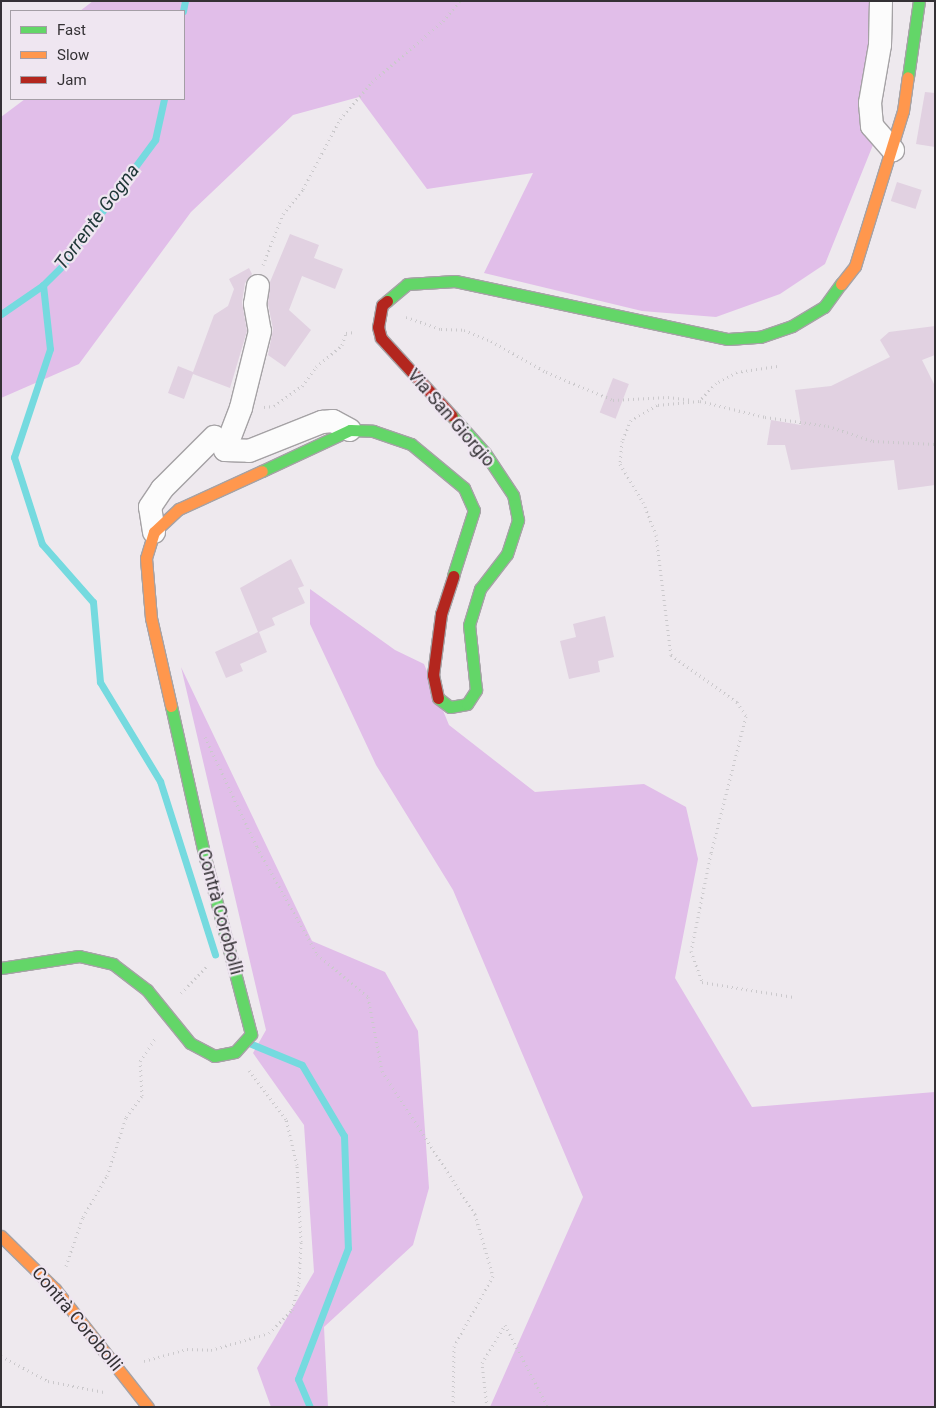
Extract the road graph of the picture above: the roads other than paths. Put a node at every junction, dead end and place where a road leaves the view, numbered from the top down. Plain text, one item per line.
1 (881, 1) edge
2 (918, 1) edge
3 (893, 150) junction
4 (258, 286) road end
5 (350, 430) junction
6 (214, 437) dead end
7 (154, 532) junction
8 (1, 968) edge
9 (1, 1236) edge
10 (148, 1407) edge

1 - 3 street
2 - 3 street
3 - 5 street, Via San Giorgio
4 - 5 street
5 - 7 street, Via San Giorgio
6 - 7 street
7 - 8 street, Contrà Corobolli
9 - 10 street, Contrà Corobolli

